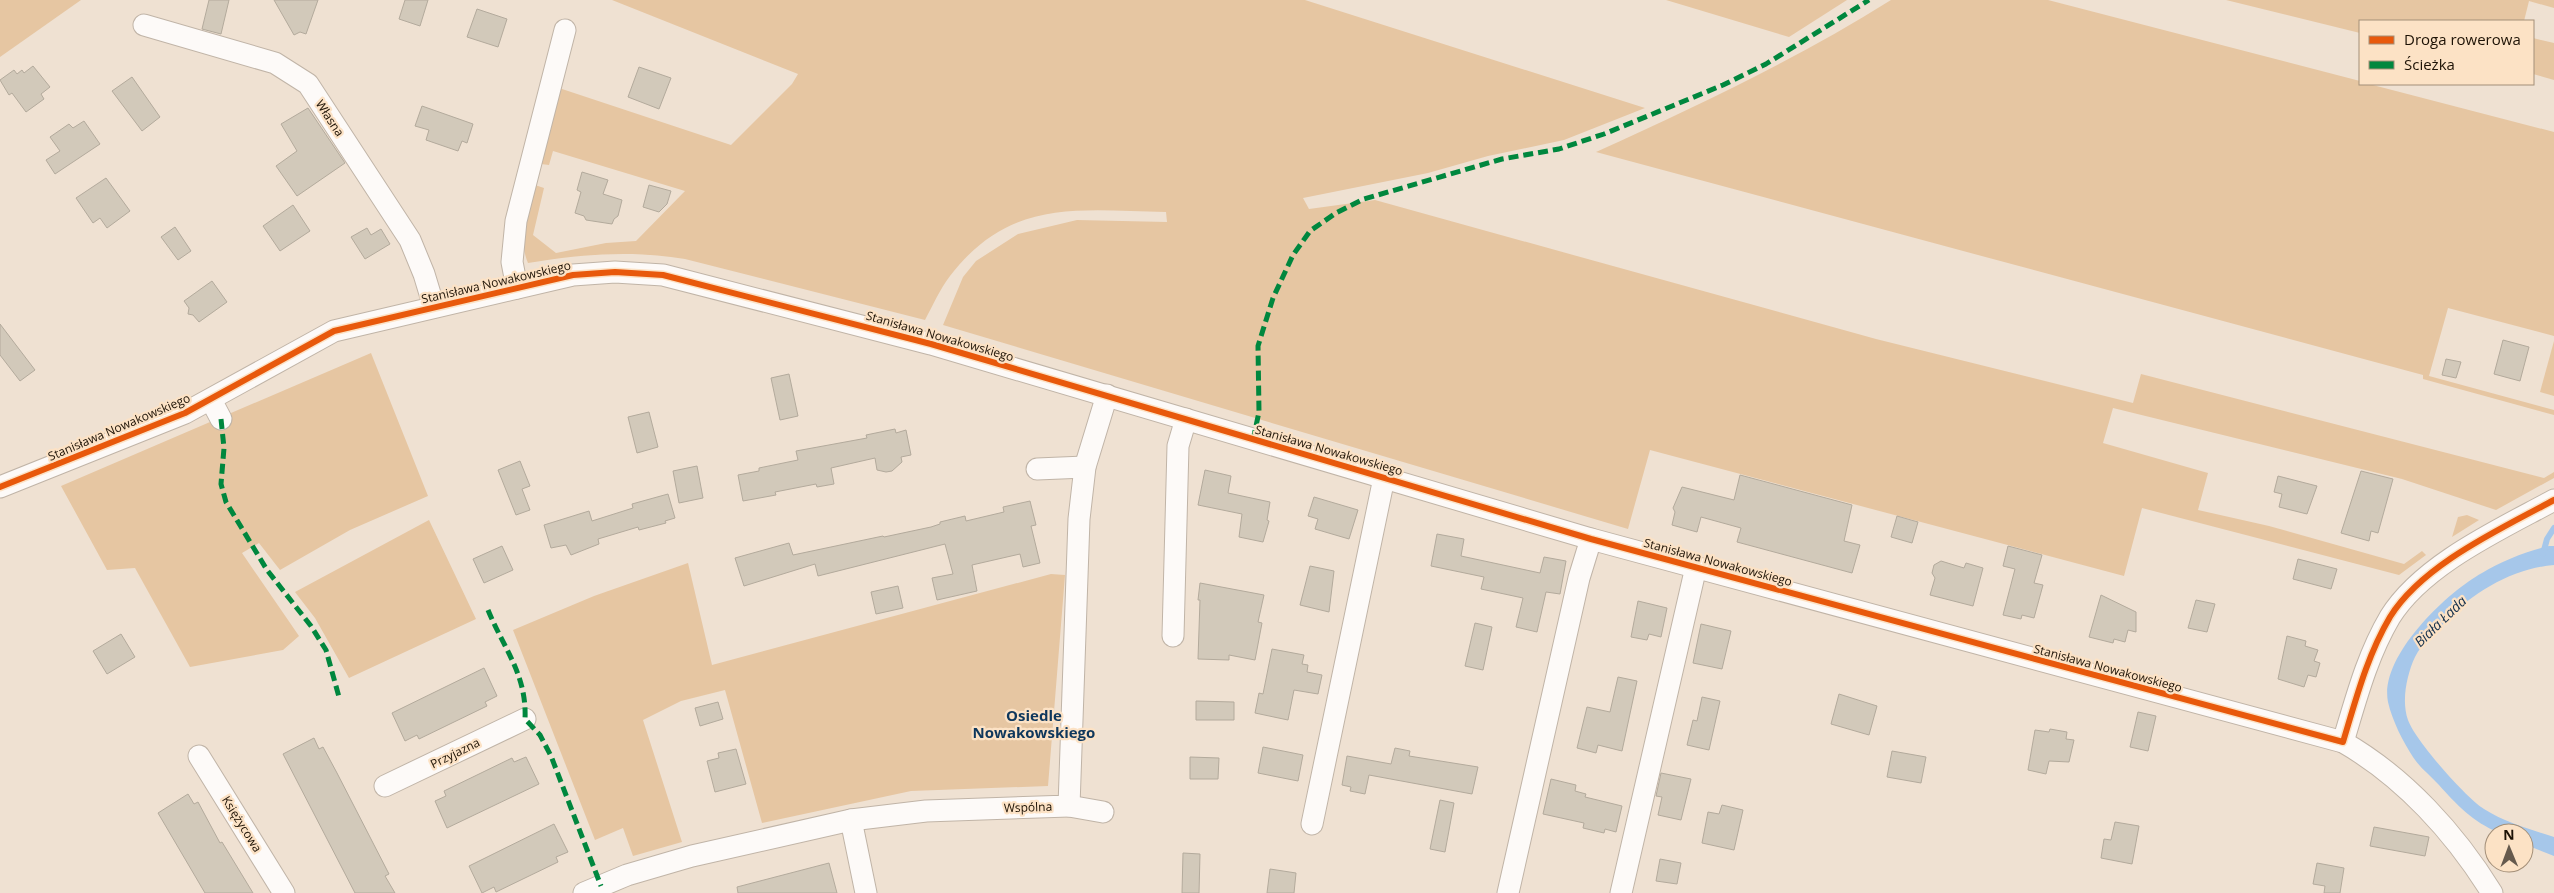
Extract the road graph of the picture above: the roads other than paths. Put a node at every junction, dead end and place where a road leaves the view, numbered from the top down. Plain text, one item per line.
1 (144, 25) dead end
2 (565, 30) dead end
3 (517, 288) junction
4 (434, 307) junction
5 (1107, 395) junction
6 (211, 400) junction
7 (221, 419) dead end
8 (1186, 419) junction
9 (1085, 467) junction
10 (1037, 469) dead end
11 (1384, 478) junction
12 (0, 487) edge
13 (2554, 500) edge
14 (1592, 539) junction
15 (1696, 568) junction
16 (1174, 636) dead end
17 (525, 719) dead end
18 (2343, 742) junction
19 (200, 756) dead end
20 (385, 786) dead end
21 (1069, 806) junction
22 (1103, 812) dead end
23 (851, 820) junction
24 (1312, 824) dead end
25 (284, 893) edge
26 (584, 893) edge
27 (866, 893) edge
28 (1508, 893) edge
29 (1620, 893) edge
30 (2492, 893) edge

1 - 4 street, Własna
2 - 3 street
3 - 4 street, Stanisława Nowakowskiego
3 - 5 street, Stanisława Nowakowskiego
4 - 6 street, Stanisława Nowakowskiego
5 - 8 street, Stanisława Nowakowskiego
5 - 9 street, Wspólna
6 - 7 street
6 - 12 street, Stanisława Nowakowskiego
8 - 11 street, Stanisława Nowakowskiego
8 - 16 street
9 - 10 street
9 - 21 street, Wspólna
11 - 14 street, Stanisława Nowakowskiego
11 - 24 street
13 - 18 street
14 - 15 street, Stanisława Nowakowskiego
14 - 28 street
15 - 18 street, Stanisława Nowakowskiego
15 - 29 street
17 - 20 street, Przyjazna
18 - 30 street, Stanisława Nowakowskiego
19 - 25 street, Księżycowa
21 - 22 street
21 - 23 street, Wspólna
23 - 26 street, Wspólna
23 - 27 street

